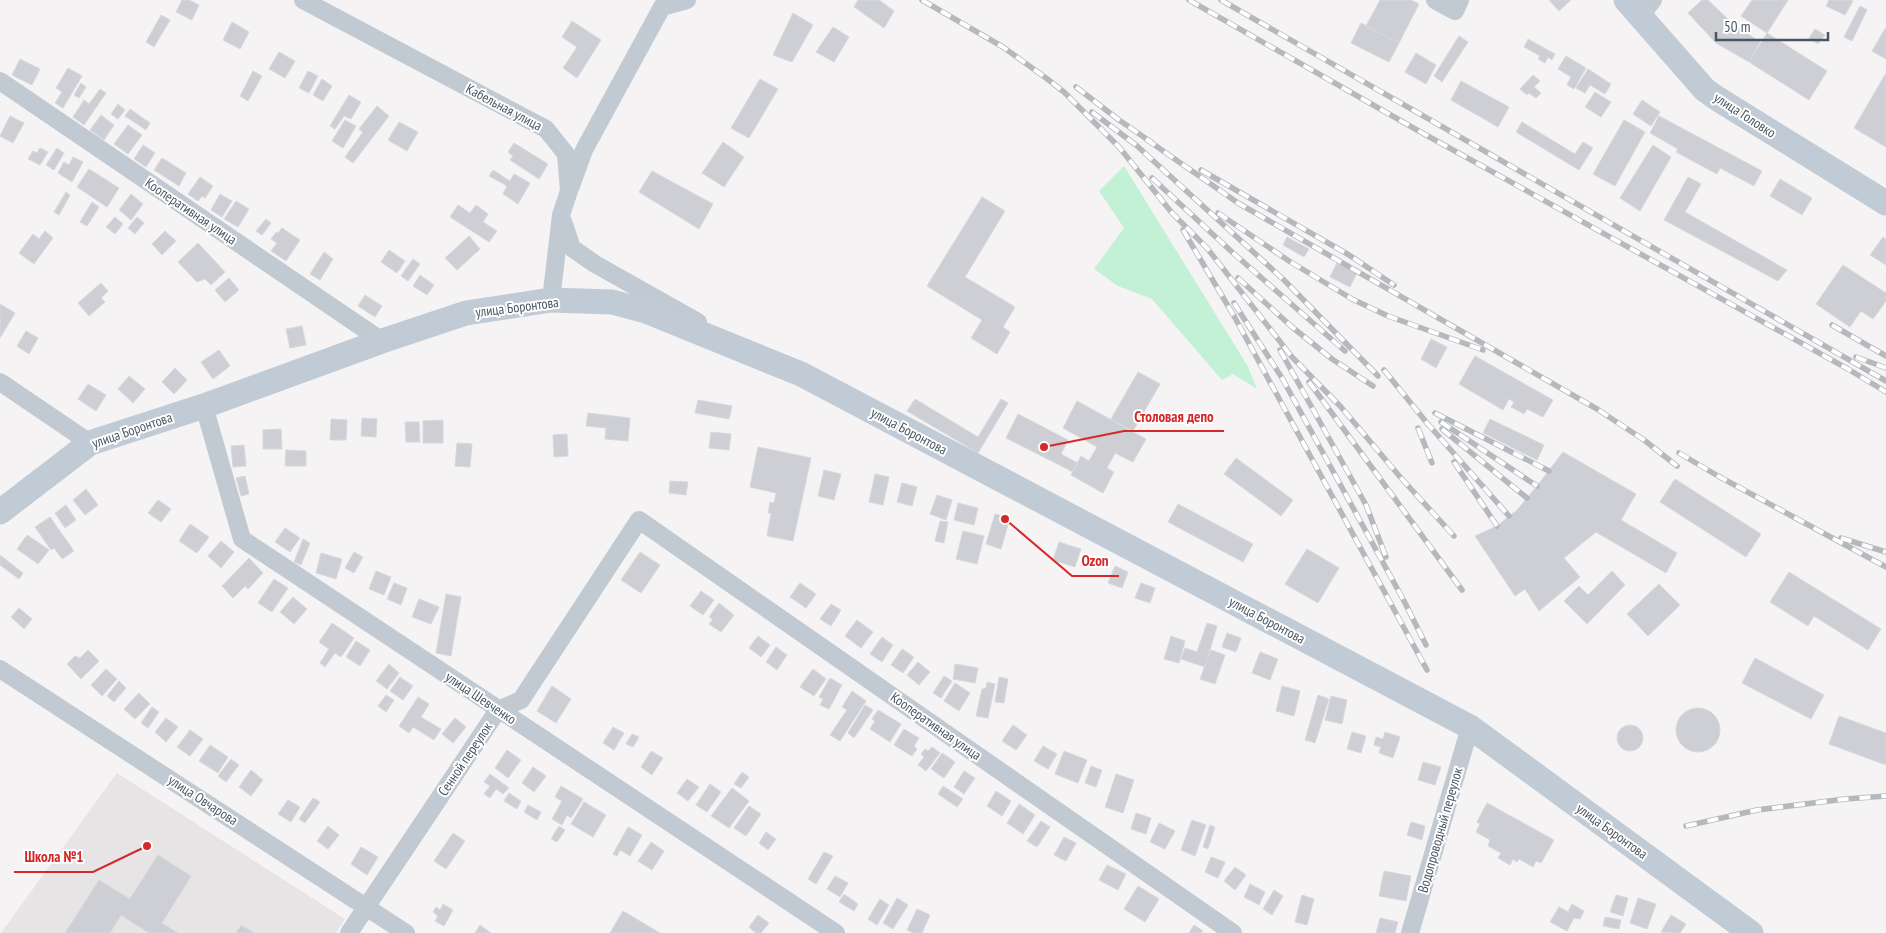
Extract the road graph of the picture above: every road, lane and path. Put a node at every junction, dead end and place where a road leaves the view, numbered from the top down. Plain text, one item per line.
1 (303, 0) edge
2 (687, 0) edge
3 (1435, 0) edge
4 (1639, 5) edge
5 (1457, 6) edge
6 (0, 81) edge
7 (569, 191) junction
8 (1886, 204) edge
9 (561, 215) junction
10 (551, 300) junction
11 (382, 341) junction
12 (747, 353) junction
13 (0, 382) edge
14 (204, 406) junction
15 (90, 443) junction
16 (0, 512) edge
17 (639, 520) joint
18 (0, 668) edge
19 (498, 710) junction
20 (1470, 726) junction
21 (367, 906) junction
22 (349, 933) edge
23 (406, 933) edge
24 (836, 933) edge
25 (1233, 933) edge
26 (1410, 933) edge
27 (1751, 933) edge

1 - 7 street, Кабельная улица
2 - 7 street
3 - 5 street
4 - 8 street, улица Головко
6 - 11 street, Кооперативная улица
7 - 9 street, Кабельная улица
9 - 10 street, Кабельная улица
9 - 12 street
10 - 11 street, улица Боронтова
10 - 12 street, улица Боронтова
11 - 14 street, улица Боронтова
12 - 20 street, улица Боронтова
13 - 15 street
14 - 15 street, улица Боронтова
14 - 19 street, улица Шевченко
15 - 16 street, улица Боронтова
17 - 19 street, Сенной переулок
17 - 25 street, Кооперативная улица
18 - 21 street, улица Овчарова
19 - 21 street, Сенной переулок
19 - 24 street, улица Шевченко
20 - 26 street, Водопроводный переулок
20 - 27 street, улица Боронтова
21 - 22 street, Сенной переулок
21 - 23 street, улица Овчарова

